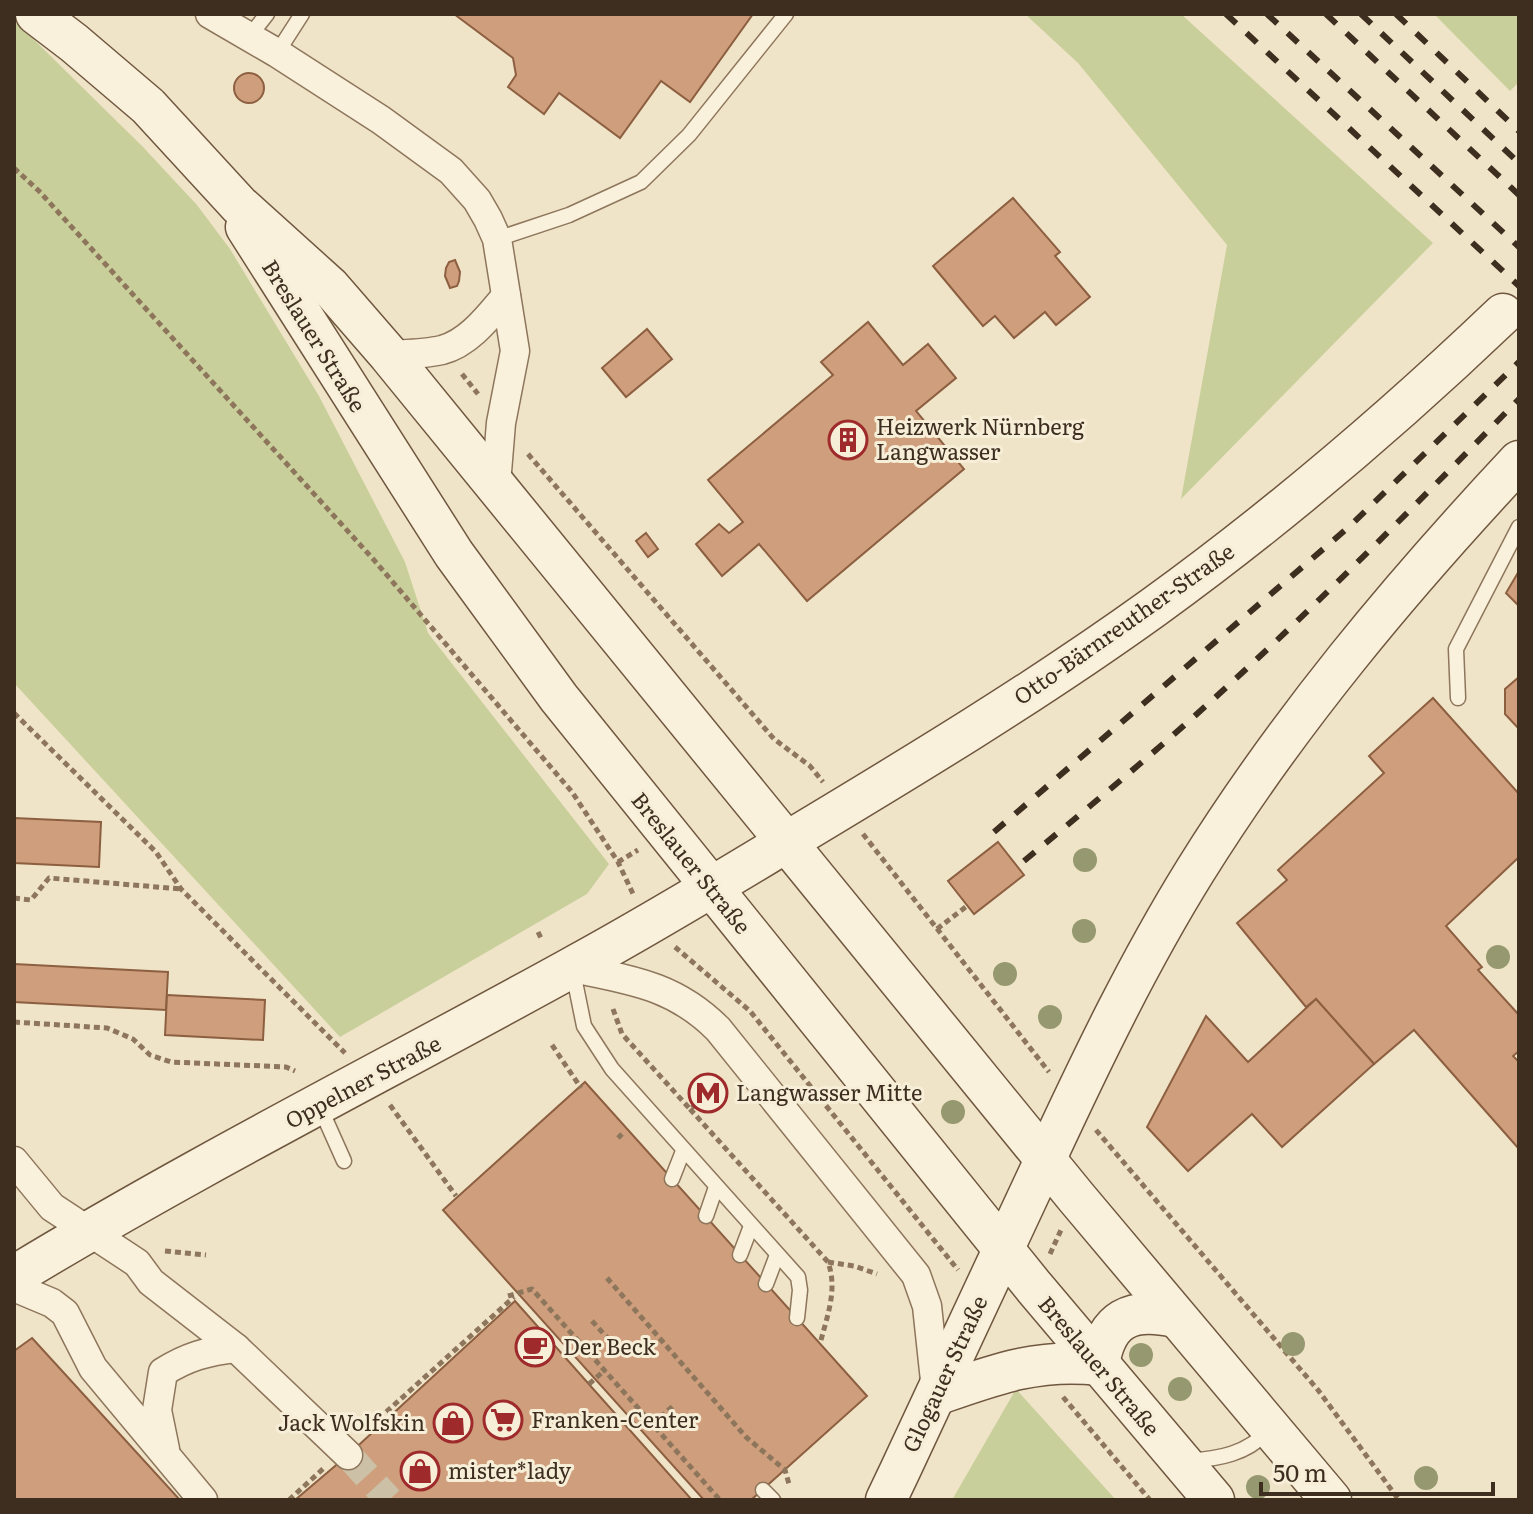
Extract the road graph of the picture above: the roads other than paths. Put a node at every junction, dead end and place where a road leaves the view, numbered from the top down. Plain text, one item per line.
1 (36, 14) edge
2 (210, 14) edge
3 (267, 14) edge
4 (302, 14) edge
5 (786, 14) edge
6 (249, 37) junction
7 (277, 53) junction
8 (221, 186) junction
9 (497, 239) junction
10 (506, 296) junction
11 (1503, 314) dead end
12 (389, 355) junction
13 (1519, 461) edge
14 (496, 484) junction
15 (1519, 527) edge
16 (1458, 698) dead end
17 (787, 842) junction
18 (712, 888) junction
19 (572, 968) junction
20 (319, 1105) junction
21 (683, 1151) junction
22 (1046, 1159) junction
23 (14, 1161) edge
24 (344, 1161) dead end
25 (672, 1179) dead end
26 (716, 1187) junction
27 (706, 1216) dead end
28 (751, 1226) junction
29 (89, 1231) junction
30 (1003, 1249) junction
31 (740, 1255) dead end
32 (777, 1255) junction
33 (14, 1276) edge
34 (766, 1284) dead end
35 (14, 1287) edge
36 (1175, 1317) junction
37 (797, 1318) dead end
38 (236, 1348) junction
39 (1099, 1365) junction
40 (936, 1395) junction
41 (1270, 1429) junction
42 (348, 1450) tunnel mouth
43 (166, 1454) junction
44 (1178, 1461) junction
45 (203, 1500) edge
46 (886, 1500) edge
47 (1214, 1500) edge
48 (1331, 1500) edge

1 - 8 main road, Breslauer Straße
2 - 6 street
3 - 6 lane
4 - 7 lane
5 - 9 lane
6 - 7 street
7 - 9 street
8 - 12 main road, Breslauer Straße
8 - 18 main road, Breslauer Straße
9 - 10 street
10 - 12 street
10 - 14 street
11 - 17 main road, Otto-Bärnreuther-Straße
12 - 14 main road, Breslauer Straße
13 - 22 main road
14 - 17 main road, Breslauer Straße
15 - 16 lane
17 - 18 main road, Otto-Bärnreuther-Straße
17 - 22 main road, Breslauer Straße
18 - 19 main road, Oppelner Straße
18 - 30 main road, Breslauer Straße
19 - 20 main road, Oppelner Straße
19 - 21 lane
19 - 40 street
20 - 24 lane
20 - 29 main road, Oppelner Straße
21 - 25 lane
21 - 26 lane
22 - 30 main road
22 - 36 main road, Breslauer Straße
23 - 29 street
26 - 27 lane
26 - 28 lane
28 - 31 lane
28 - 32 lane
29 - 33 main road, Oppelner Straße
29 - 38 street
30 - 39 main road, Breslauer Straße
30 - 40 main road, Glogauer Straße
32 - 34 lane
32 - 37 lane
35 - 43 street
36 - 39 main road
36 - 41 main road, Breslauer Straße
38 - 42 street
38 - 43 street
39 - 40 main road
39 - 44 main road, Breslauer Straße
40 - 46 main road, Glogauer Straße
41 - 44 lane
41 - 48 main road, Breslauer Straße
43 - 45 street
44 - 47 main road, Breslauer Straße

